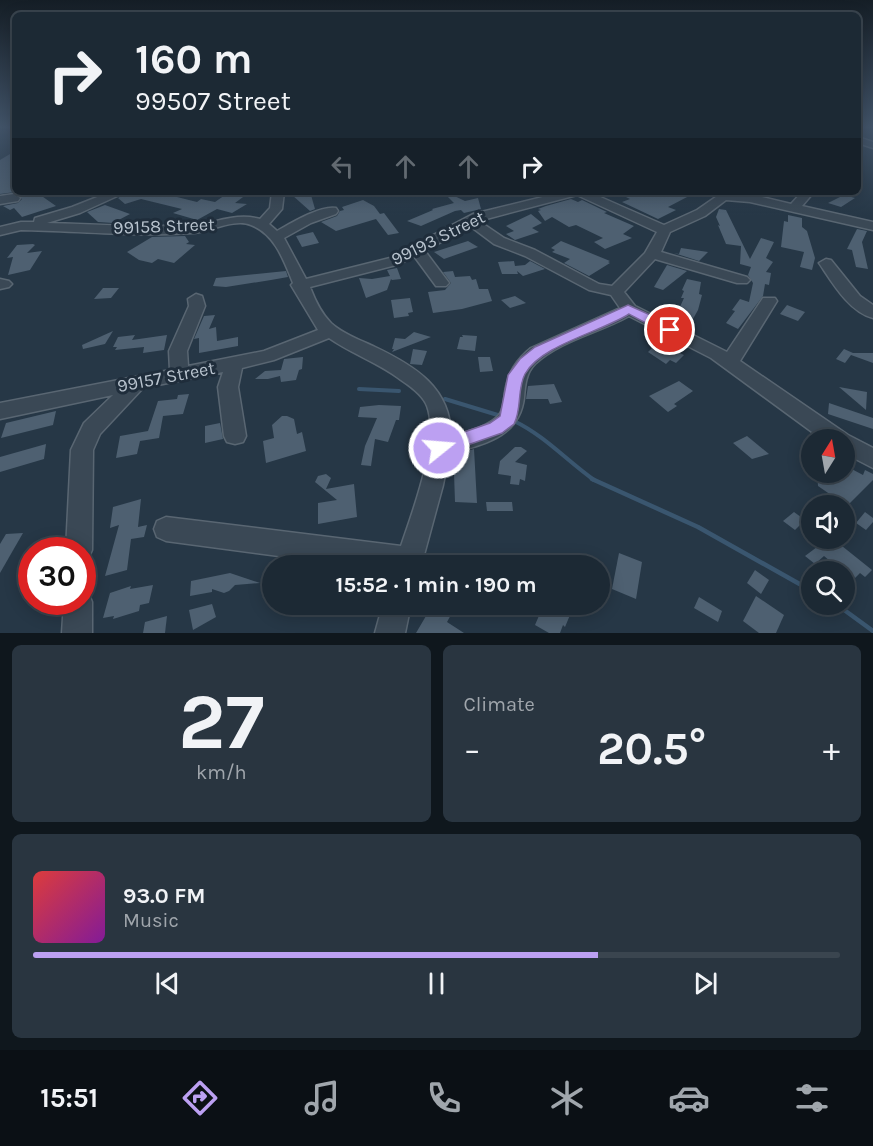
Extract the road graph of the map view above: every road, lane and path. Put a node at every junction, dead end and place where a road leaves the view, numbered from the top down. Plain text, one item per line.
1 (113, 195) edge
2 (278, 195) edge
3 (564, 195) edge
4 (585, 195) edge
5 (805, 195) edge
6 (14, 198) dead end
7 (0, 200) edge
8 (794, 208) junction
9 (333, 211) dead end
10 (470, 220) junction
11 (261, 225) junction
12 (21, 226) junction
13 (873, 226) edge
14 (664, 230) junction
15 (0, 231) edge
16 (275, 237) junction
17 (417, 250) junction
18 (653, 254) junction
19 (826, 263) dead end
20 (742, 280) dead end
21 (441, 283) dead end
22 (299, 285) junction
23 (616, 292) junction
24 (196, 299) dead end
25 (769, 301) dead end
26 (628, 309) junction
27 (873, 313) edge
28 (328, 332) junction
29 (730, 362) junction
30 (234, 364) junction
31 (179, 373) junction
32 (137, 382) junction
33 (0, 411) edge
34 (824, 429) edge
35 (235, 436) dead end
36 (439, 448) junction
37 (855, 448) edge
38 (873, 459) edge
39 (166, 529) dead end
40 (79, 537) edge
41 (352, 555) edge
42 (411, 555) edge
43 (77, 615) edge
44 (395, 615) edge
45 (76, 633) edge
46 (390, 633) edge

1 - 12 street
2 - 11 street
3 - 10 street, 99193 Street
4 - 14 street
5 - 8 street
6 - 7 street
8 - 13 street
8 - 14 street
9 - 16 street
10 - 17 street, 99193 Street
10 - 23 street
11 - 12 street, 99158 Street
11 - 16 street
12 - 15 street, 99158 Street
14 - 18 street
16 - 22 street
17 - 21 street
17 - 22 street, 99193 Street
18 - 20 street
18 - 23 street
19 - 27 street
22 - 28 street
23 - 26 street
24 - 31 street
25 - 29 street
26 - 29 street
26 - 36 street
28 - 30 street, 99157 Street
28 - 36 street
29 - 34 street
30 - 31 street, 99157 Street
30 - 35 street
31 - 32 street, 99157 Street
32 - 33 street, 99157 Street
32 - 40 street
36 - 42 street
37 - 38 street
39 - 41 street
43 - 45 street
44 - 46 street

